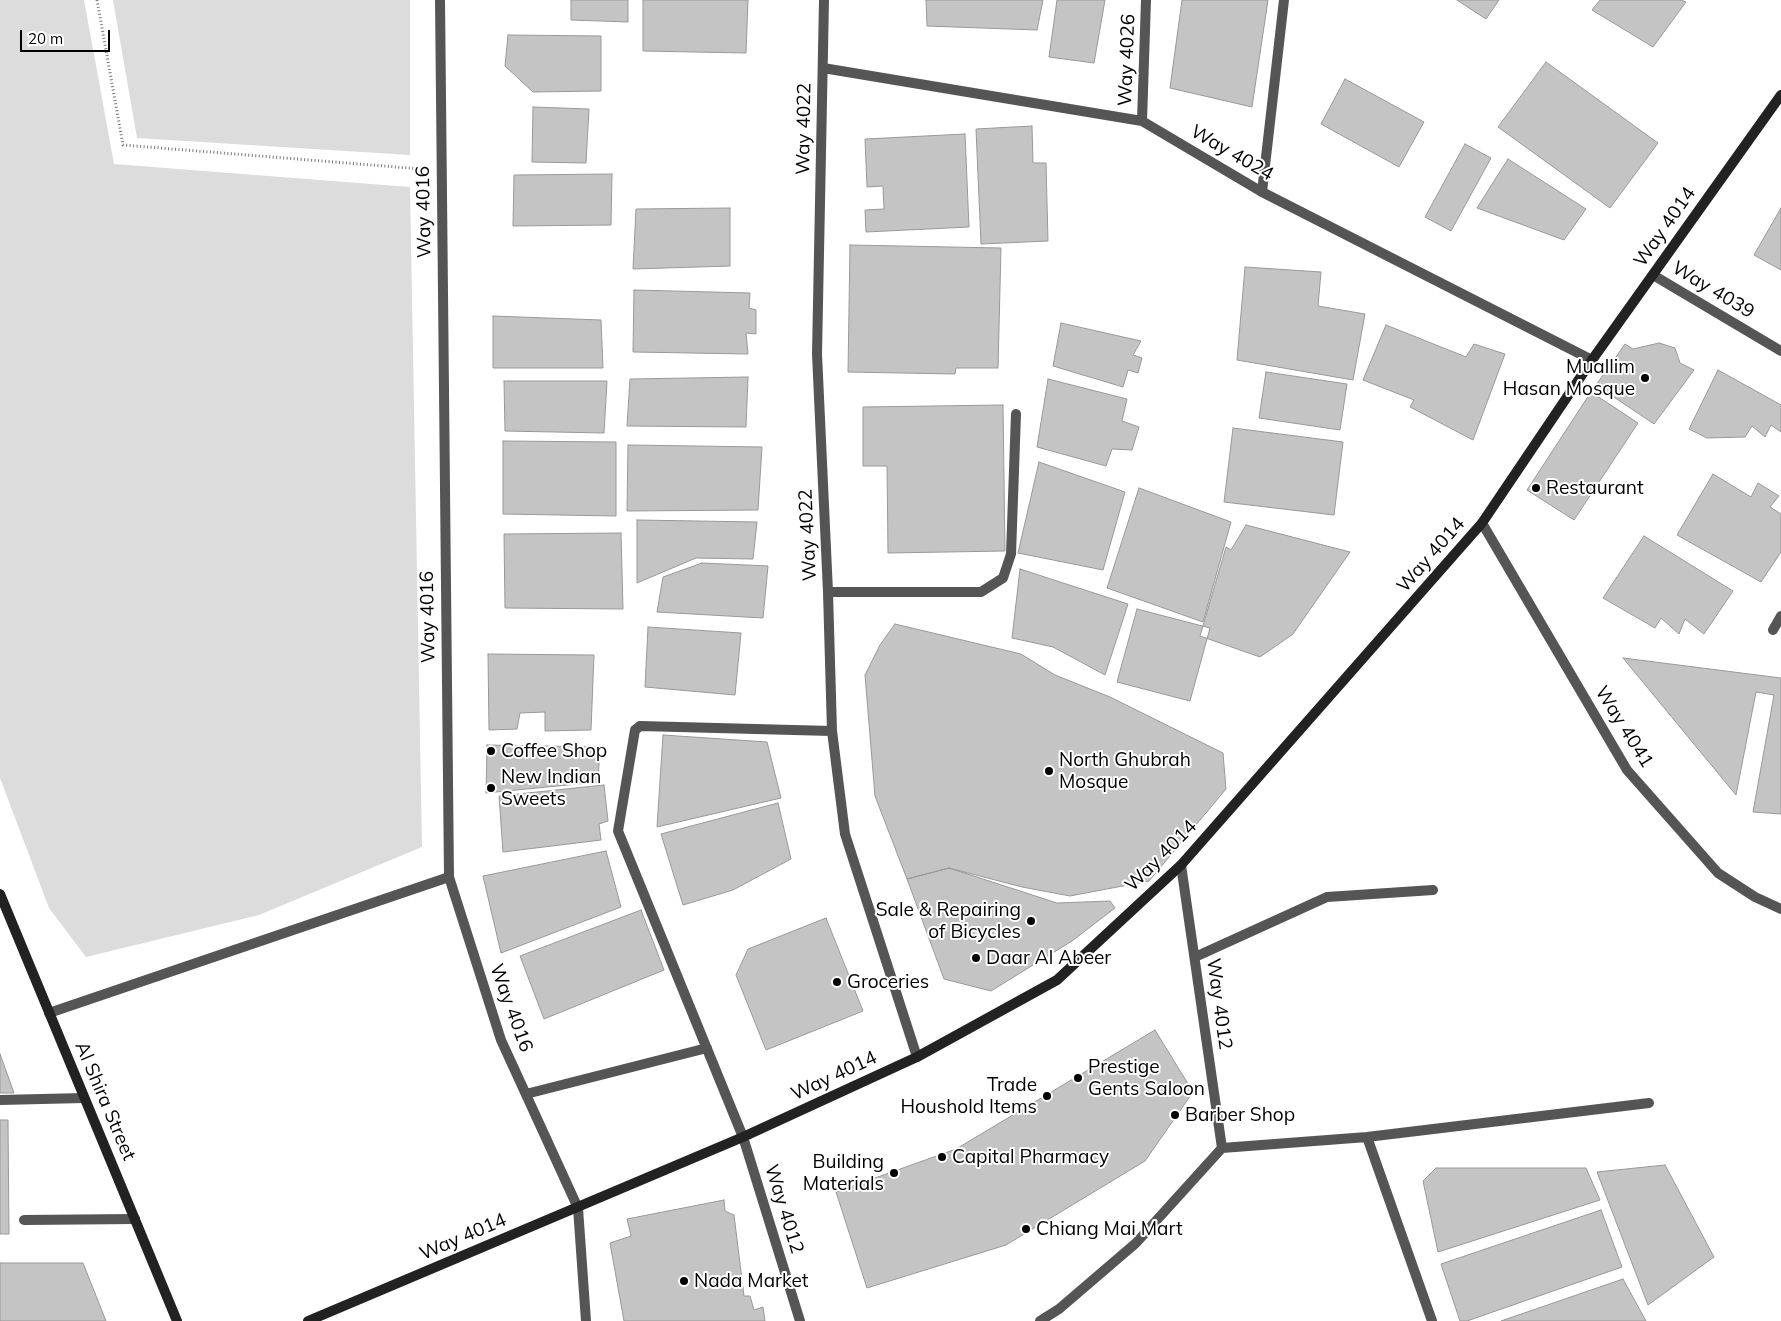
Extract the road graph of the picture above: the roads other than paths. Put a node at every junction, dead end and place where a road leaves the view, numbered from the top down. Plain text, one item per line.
1 (440, 0) edge
2 (824, 0) edge
3 (1146, 0) edge
4 (1284, 0) edge
5 (823, 68) junction
6 (1781, 94) edge
7 (1142, 121) junction
8 (1262, 192) junction
9 (1653, 275) junction
10 (1781, 351) edge
11 (1592, 360) junction
12 (1016, 414) dead end
13 (1482, 523) junction
14 (828, 592) junction
15 (1781, 616) edge
16 (1773, 630) dead end
17 (832, 732) junction
18 (1181, 866) junction
19 (449, 877) junction
20 (1433, 890) dead end
21 (0, 894) edge
22 (1781, 909) edge
23 (1195, 957) junction
24 (49, 1013) junction
25 (706, 1048) junction
26 (917, 1057) junction
27 (526, 1094) junction
28 (84, 1098) junction
29 (0, 1100) edge
30 (1649, 1103) dead end
31 (744, 1137) junction
32 (1367, 1137) junction
33 (1222, 1148) junction
34 (578, 1208) junction
35 (135, 1219) junction
36 (24, 1220) dead end
37 (177, 1321) edge
38 (308, 1321) edge
39 (586, 1321) edge
40 (800, 1321) edge
41 (1040, 1321) edge
42 (1432, 1321) edge

1 - 19 street, Way 4016
2 - 5 street, Way 4022
3 - 7 street, Way 4026
4 - 8 street
5 - 7 street, Way 4024
5 - 14 street, Way 4022
6 - 9 street, Way 4014
7 - 8 street, Way 4024
8 - 11 street, Way 4024
9 - 10 street, Way 4039
9 - 11 street, Way 4014
11 - 13 street, Way 4014
12 - 14 street
13 - 18 street, Way 4014
13 - 22 street, Way 4041
14 - 17 street, Way 4022
15 - 16 street
17 - 25 street, Way 4012
17 - 26 street, Way 4022
18 - 23 street, Way 4012
18 - 26 street, Way 4014
19 - 24 street
19 - 27 street, Way 4016
20 - 23 street
21 - 24 street, Al Shira Street
23 - 33 street, Way 4012
24 - 28 street, Al Shira Street
25 - 27 street
25 - 31 street, Way 4012
26 - 31 street, Way 4014
27 - 34 street, Way 4016
28 - 29 street
28 - 35 street, Al Shira Street
30 - 32 street
31 - 34 street, Way 4014
31 - 40 street, Way 4012
32 - 33 street
32 - 42 street
33 - 41 street
34 - 38 street, Way 4014
34 - 39 street
35 - 36 street
35 - 37 street, Al Shira Street

